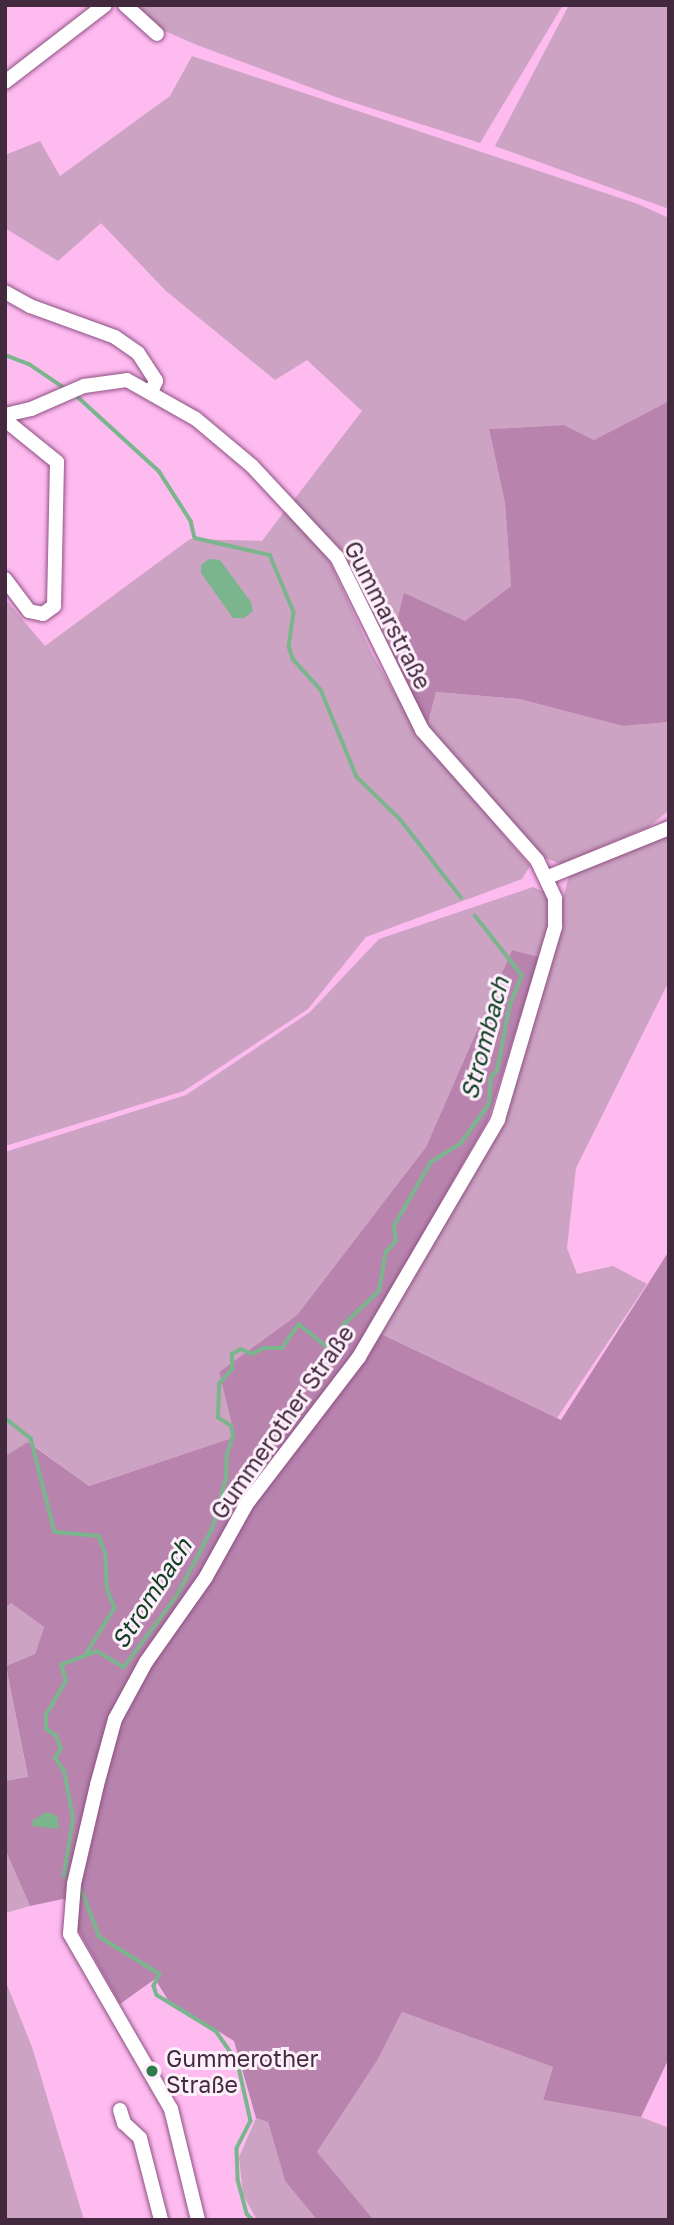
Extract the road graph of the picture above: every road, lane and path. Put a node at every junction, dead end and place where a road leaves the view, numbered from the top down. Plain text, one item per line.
1 (105, 5) edge
2 (125, 5) edge
3 (157, 33) dead end
4 (5, 82) edge
5 (5, 292) edge
6 (152, 390) junction
7 (6, 415) edge
8 (5, 579) edge
9 (669, 828) edge
10 (548, 877) junction
11 (120, 2110) dead end
12 (161, 2220) edge
13 (198, 2220) edge

1 - 4 street
2 - 3 street
5 - 6 street
6 - 7 street, Gummarstraße
6 - 10 street, Gummarstraße
7 - 8 street, Gummarstraße
9 - 10 street
10 - 13 street, Gummerother Straße
11 - 12 street

